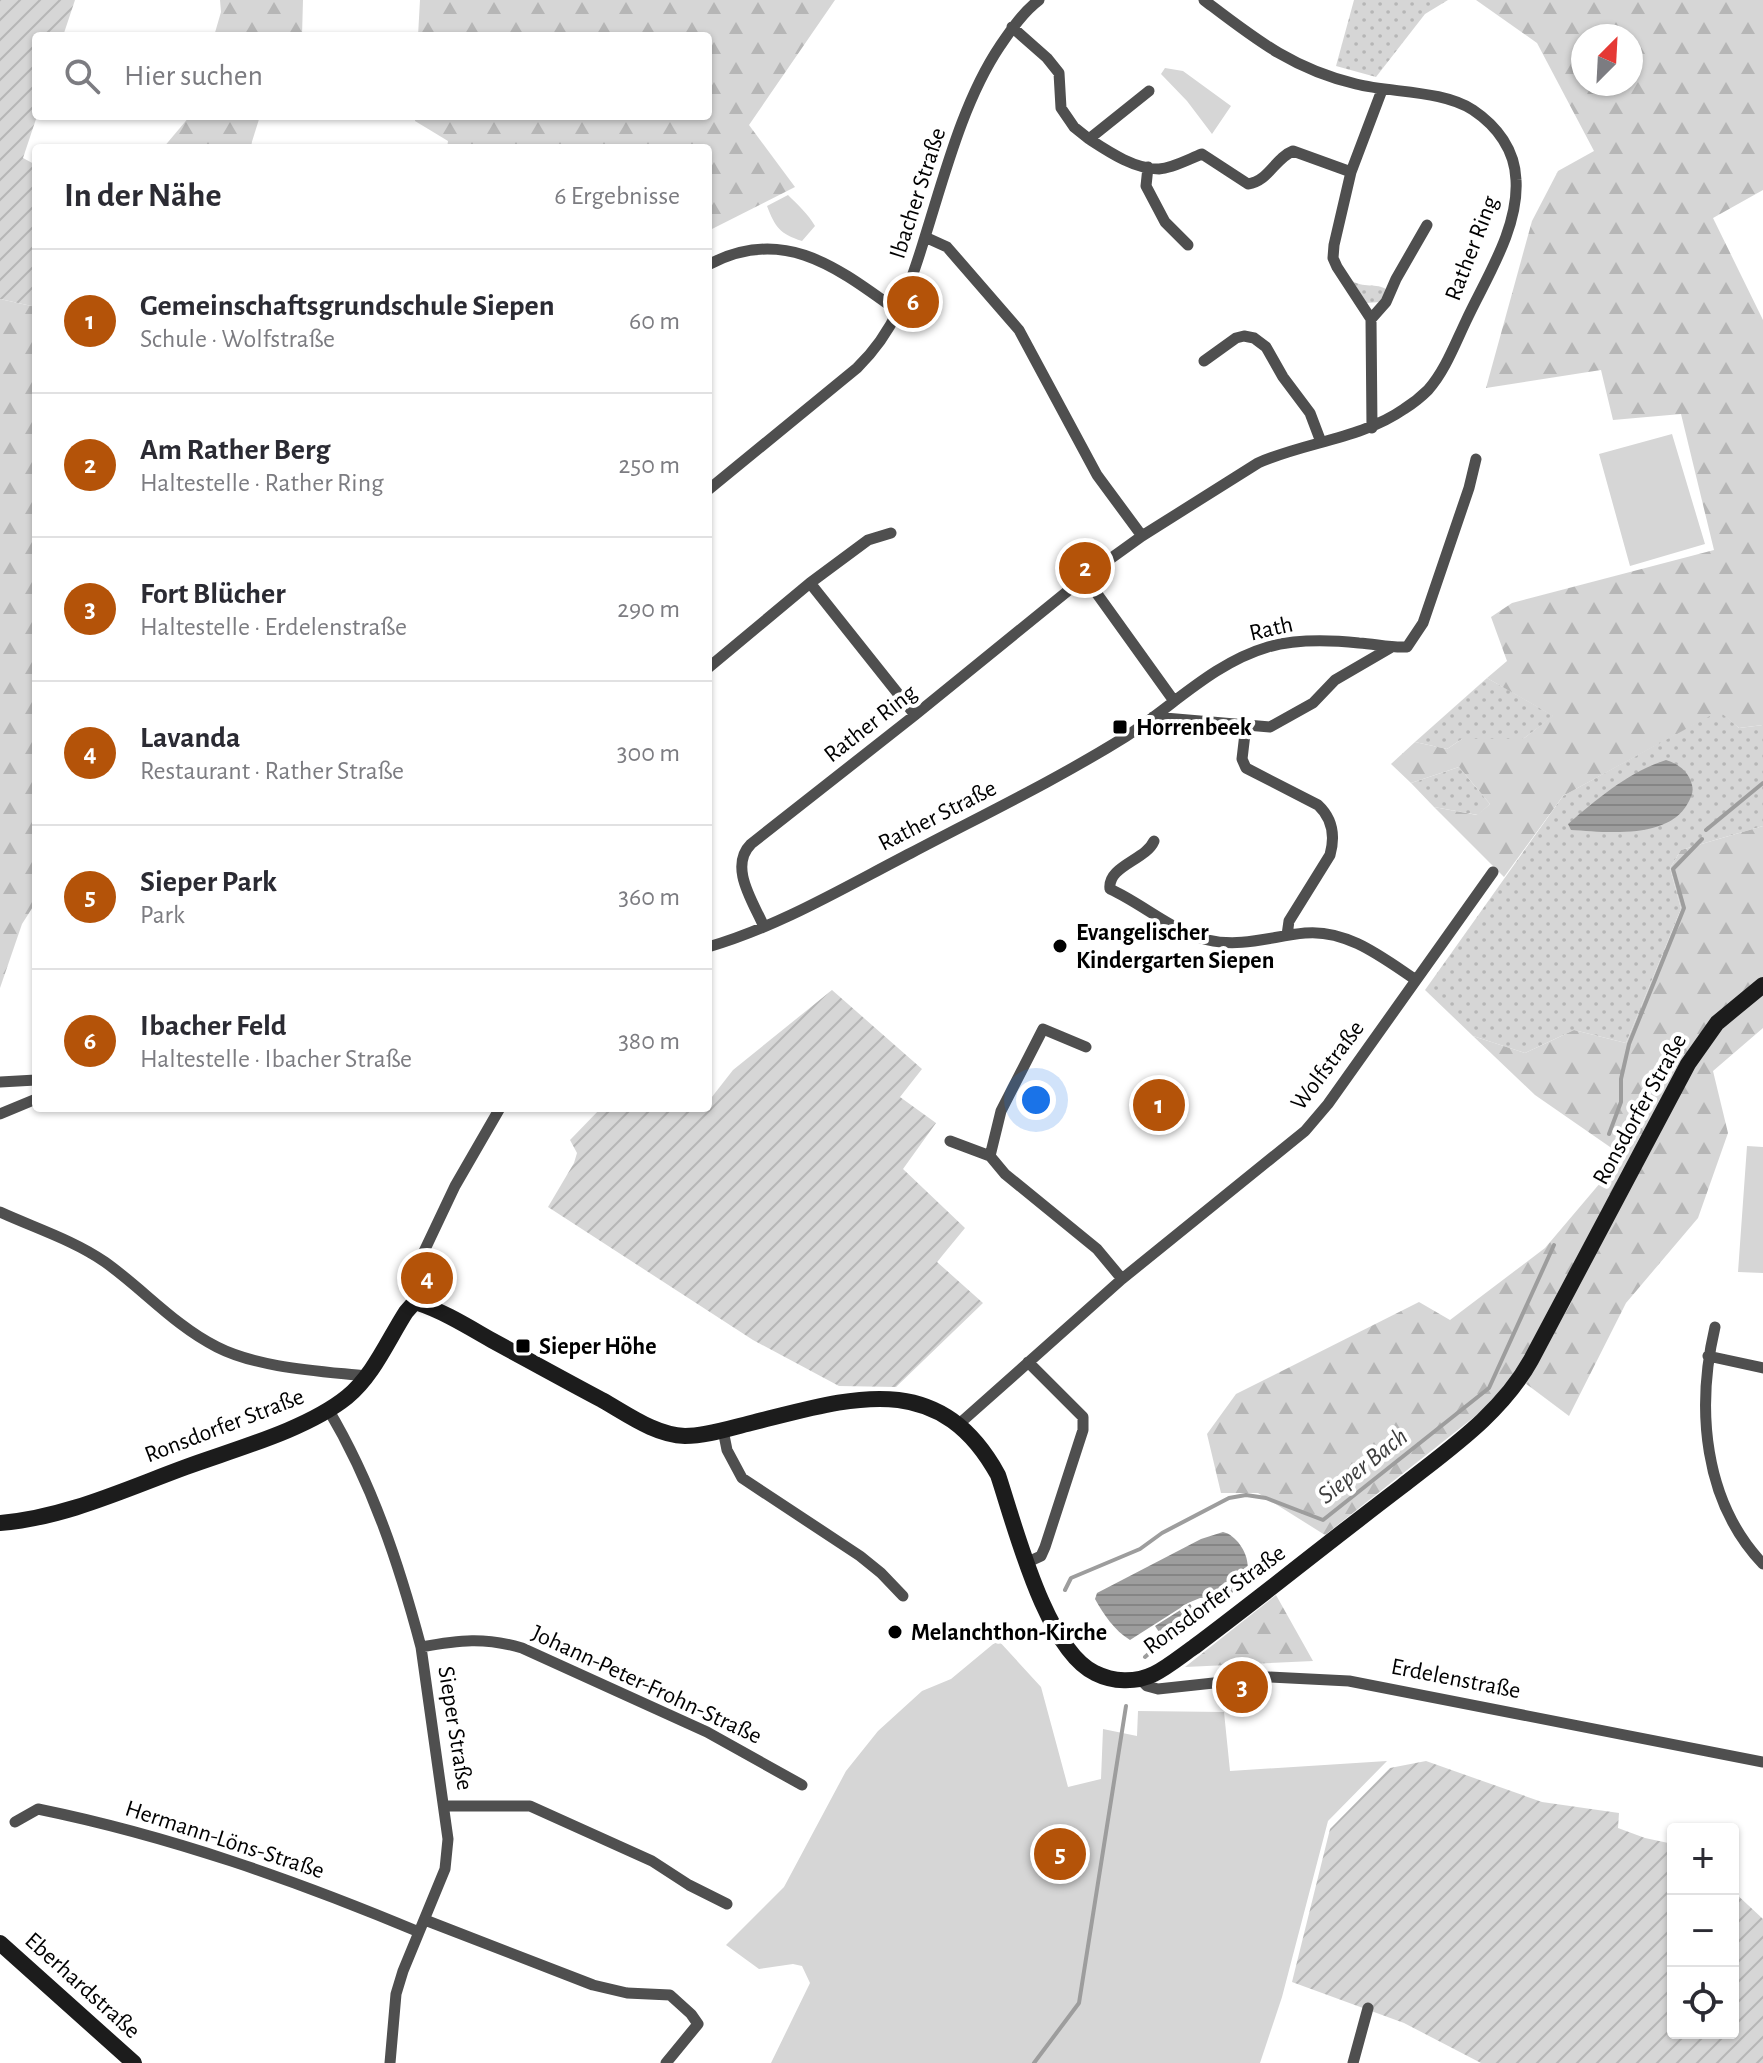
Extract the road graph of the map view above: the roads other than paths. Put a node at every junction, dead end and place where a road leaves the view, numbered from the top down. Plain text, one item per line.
1 (1039, 0) edge
2 (1204, 0) edge
3 (1012, 27) junction
4 (1382, 90) junction
5 (1149, 91) dead end
6 (1089, 139) junction
7 (1148, 167) junction
8 (1351, 172) junction
9 (1427, 225) dead end
10 (925, 237) junction
11 (1188, 245) dead end
12 (712, 263) edge
13 (899, 312) junction
14 (1371, 319) junction
15 (1204, 361) dead end
16 (1372, 428) junction
17 (1321, 442) junction
18 (1476, 459) dead end
19 (712, 487) edge
20 (891, 533) dead end
21 (1142, 536) junction
22 (1085, 577) junction
23 (810, 583) junction
24 (1390, 648) junction
25 (712, 665) edge
26 (1174, 701) junction
27 (915, 715) junction
28 (1153, 717) junction
29 (1246, 725) junction
30 (1154, 841) dead end
31 (1493, 872) dead end
32 (764, 927) junction
33 (1287, 935) junction
34 (712, 946) edge
35 (1416, 980) junction
36 (1763, 985) edge
37 (1086, 1047) dead end
38 (32, 1080) edge
39 (0, 1082) edge
40 (32, 1101) edge
41 (498, 1112) edge
42 (0, 1114) edge
43 (950, 1141) dead end
44 (990, 1156) junction
45 (0, 1212) edge
46 (1122, 1279) junction
47 (413, 1304) junction
48 (1715, 1327) dead end
49 (1708, 1356) junction
50 (1028, 1362) junction
51 (1763, 1368) edge
52 (366, 1376) junction
53 (328, 1409) junction
54 (959, 1424) junction
55 (723, 1430) junction
56 (0, 1523) edge
57 (1028, 1562) junction
58 (1763, 1564) edge
59 (903, 1596) dead end
60 (421, 1647) junction
61 (1140, 1679) junction
62 (1763, 1762) edge
63 (802, 1785) dead end
64 (446, 1806) junction
65 (15, 1822) dead end
66 (727, 1904) dead end
67 (425, 1920) junction
68 (419, 1932) junction
69 (0, 1943) edge
70 (1368, 2008) dead end
71 (134, 2063) edge
72 (390, 2063) edge
73 (666, 2063) edge
74 (1353, 2063) edge

1 - 3 street
2 - 4 street, Rather Ring
3 - 6 street
3 - 10 street, Ibacher Straße
4 - 8 street
4 - 16 street, Rather Ring
5 - 6 street
6 - 7 street
7 - 8 street
7 - 11 street
8 - 14 street
9 - 14 street
10 - 13 street, Ibacher Straße
10 - 21 street
12 - 13 street
13 - 19 street, Ibacher Straße
14 - 16 street
15 - 17 street
16 - 17 street, Rather Ring
17 - 21 street, Rather Ring
18 - 24 street
20 - 23 street
21 - 22 street, Rather Ring
22 - 26 street
22 - 27 street, Rather Ring
23 - 25 street
23 - 27 street
24 - 26 street, Rath
24 - 29 street
26 - 28 street, Rather Straße
27 - 32 street, Rather Ring
28 - 29 street
28 - 32 street, Rather Straße
29 - 33 street
30 - 33 street
31 - 35 street, Wolfstraße
32 - 34 street, Rather Straße
33 - 35 street
35 - 46 street, Wolfstraße
36 - 61 main road, Ronsdorfer Straße
37 - 44 street
38 - 39 street
40 - 42 street
41 - 47 street
43 - 44 street
44 - 46 street
45 - 52 street
46 - 50 street, Wolfstraße
47 - 52 main road, Ronsdorfer Straße
47 - 55 main road, Ronsdorfer Straße
48 - 49 street
49 - 51 street
49 - 58 street
50 - 54 street, Wolfstraße
50 - 57 street
52 - 53 main road, Ronsdorfer Straße
53 - 56 main road, Ronsdorfer Straße
53 - 60 street, Sieper Straße
54 - 55 main road, Ronsdorfer Straße
54 - 57 main road, Ronsdorfer Straße
55 - 59 street
57 - 61 main road, Ronsdorfer Straße
60 - 63 street, Johann-Peter-Frohn-Straße
60 - 64 street, Sieper Straße
61 - 62 street, Erdelenstraße
64 - 66 street
64 - 67 street, Sieper Straße
65 - 68 street, Hermann-Löns-Straße
67 - 68 street, Sieper Straße
67 - 73 street
68 - 72 street, Sieper Straße
69 - 71 main road, Eberhardstraße
70 - 74 street

